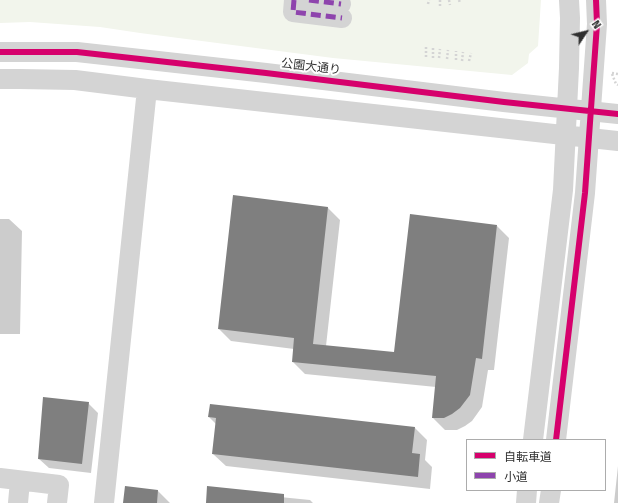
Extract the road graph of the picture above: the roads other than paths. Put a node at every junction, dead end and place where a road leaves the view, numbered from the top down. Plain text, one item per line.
1 (294, 0) edge
2 (309, 0) edge
3 (569, 0) edge
4 (596, 0) edge
5 (0, 52) edge
6 (0, 80) edge
7 (147, 89) junction
8 (567, 108) junction
9 (591, 110) junction
10 (618, 114) edge
11 (566, 135) junction
12 (588, 138) junction
13 (618, 141) edge
14 (533, 439) edge
15 (556, 439) edge
16 (0, 478) edge
17 (20, 481) junction
18 (527, 491) edge
19 (551, 491) edge
20 (18, 503) edge
21 (57, 503) edge
22 (104, 503) edge
23 (526, 503) edge
24 (549, 503) edge

1 - 2 street
3 - 8 street
4 - 9 street
5 - 8 street, 公園大通り
6 - 7 street
7 - 11 street
7 - 22 street
8 - 9 street, 公園大通り
8 - 11 street
9 - 10 street, 公園大通り
9 - 12 street
11 - 12 street
11 - 14 street
12 - 13 street
12 - 15 street
16 - 17 street
17 - 20 street
17 - 21 street
18 - 23 street
19 - 24 street

